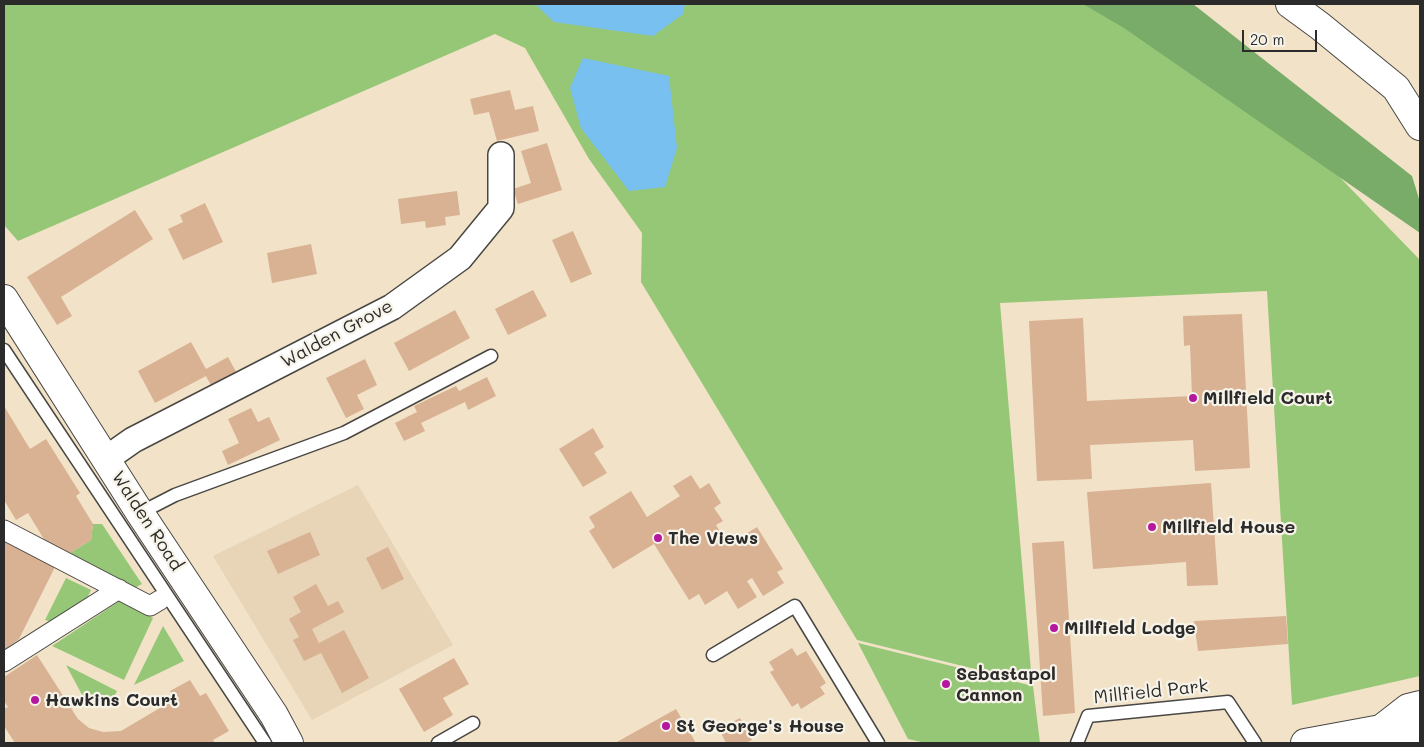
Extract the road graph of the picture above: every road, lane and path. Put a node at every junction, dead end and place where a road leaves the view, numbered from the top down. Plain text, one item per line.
1 (1290, 4) edge
2 (1408, 90) edge
3 (1420, 126) edge
4 (501, 155) dead end
5 (4, 299) edge
6 (4, 350) edge
7 (491, 356) dead end
8 (106, 458) junction
9 (140, 513) junction
10 (4, 530) edge
11 (119, 589) junction
12 (160, 600) dead end
13 (713, 655) dead end
14 (4, 662) edge
15 (1420, 706) edge
16 (473, 722) dead end
17 (1382, 729) junction
18 (1420, 729) edge
19 (1346, 740) edge
20 (265, 743) edge
21 (289, 743) edge
22 (438, 743) edge
23 (878, 743) edge
24 (1077, 743) edge
25 (1255, 743) edge
26 (1305, 743) edge

1 - 2 main road
2 - 3 main road
4 - 8 street, Walden Grove
5 - 8 main road, Walden Road
6 - 20 lane
7 - 9 lane
8 - 9 main road, Walden Road
9 - 21 main road, Walden Road
10 - 11 street
11 - 12 street
11 - 14 street
13 - 23 lane
15 - 17 main road
16 - 22 lane
17 - 18 main road
17 - 19 main road
19 - 26 main road
24 - 25 lane, Millfield Park

